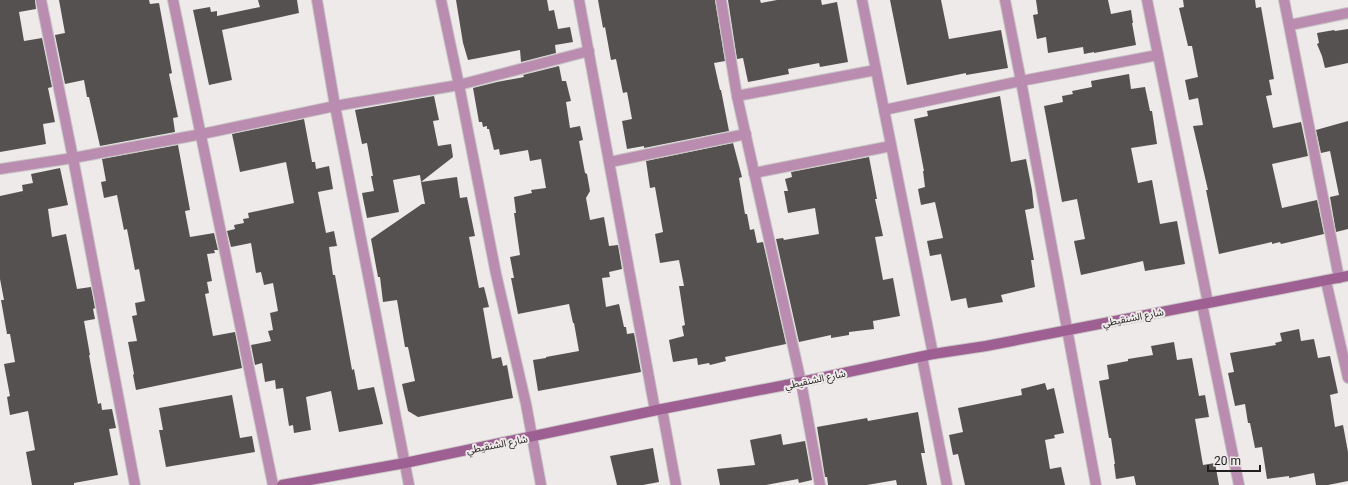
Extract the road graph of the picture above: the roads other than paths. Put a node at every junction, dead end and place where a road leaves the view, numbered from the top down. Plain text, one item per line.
1 (41, 0) edge
2 (173, 0) edge
3 (316, 0) edge
4 (441, 0) edge
5 (580, 0) edge
6 (721, 0) edge
7 (862, 0) edge
8 (1005, 0) edge
9 (1147, 0) edge
10 (1284, 0) edge
11 (1348, 13) edge
12 (1290, 25) junction
13 (589, 51) junction
14 (1158, 55) junction
15 (876, 70) junction
16 (1021, 81) junction
17 (459, 84) junction
18 (737, 96) junction
19 (335, 106) junction
20 (884, 110) junction
21 (202, 134) junction
22 (746, 134) junction
23 (891, 146) junction
24 (73, 158) junction
25 (610, 162) junction
26 (0, 168) edge
27 (754, 173) junction
28 (1343, 277) edge
29 (1326, 281) junction
30 (1205, 304) junction
31 (1067, 330) junction
32 (933, 354) junction
33 (922, 357) junction
34 (1348, 378) edge
35 (801, 382) junction
36 (658, 410) junction
37 (532, 437) junction
38 (405, 463) junction
39 (135, 485) edge
40 (273, 485) edge
41 (282, 485) edge
42 (409, 485) edge
43 (541, 485) edge
44 (676, 485) edge
45 (820, 485) edge
46 (947, 485) edge
47 (1096, 485) edge
48 (1239, 485) edge

1 - 24 street
2 - 21 street
3 - 19 street
4 - 17 street
5 - 13 street
6 - 18 street
7 - 15 street
8 - 16 street
9 - 14 street
10 - 12 street
11 - 12 street
12 - 28 street
13 - 17 street
13 - 25 street
14 - 16 street
14 - 30 street
15 - 18 street
15 - 20 street
16 - 20 street
16 - 31 street
17 - 19 street
17 - 37 street
18 - 22 street
19 - 21 street
19 - 38 street
20 - 23 street
21 - 24 street
21 - 40 street
22 - 25 street
22 - 27 street
23 - 27 street
23 - 32 street
24 - 26 street
24 - 39 street
25 - 36 street
27 - 35 street
28 - 29 street, شارع الشنقيطي
29 - 30 street, شارع الشنقيطي
29 - 34 street
30 - 31 street, شارع الشنقيطي
30 - 48 street
31 - 32 street, شارع الشنقيطي
31 - 47 street
32 - 33 street, شارع الشنقيطي
33 - 35 street, شارع الشنقيطي
33 - 46 street
35 - 36 street, شارع الشنقيطي
35 - 45 street
36 - 37 street, شارع الشنقيطي
36 - 44 street
37 - 38 street, شارع الشنقيطي
37 - 43 street
38 - 41 street, شارع الشنقيطي
38 - 42 street

